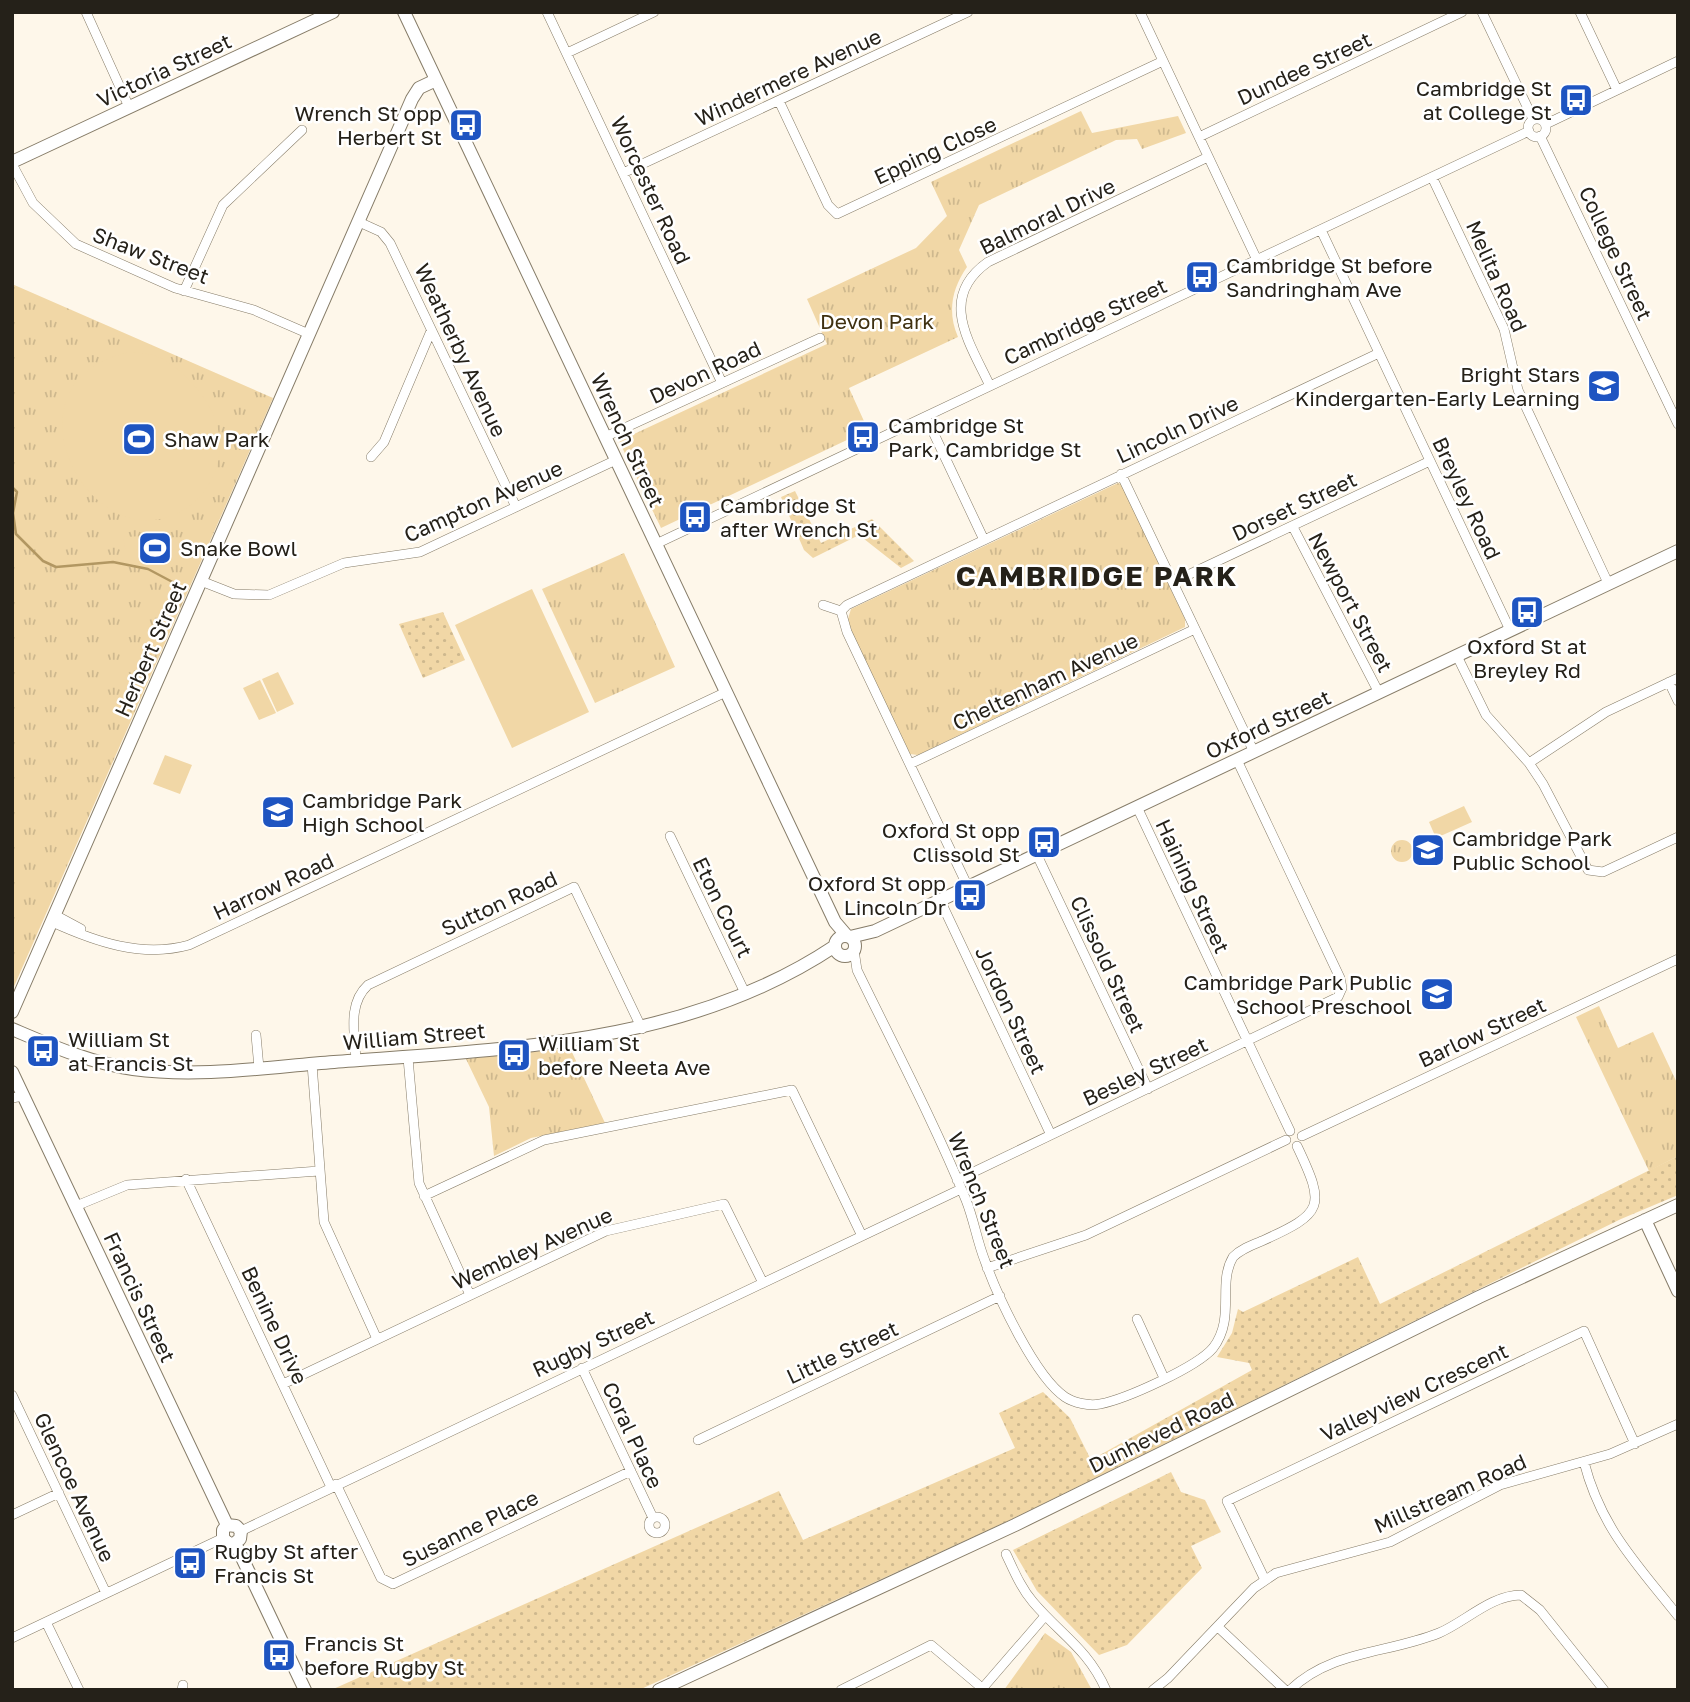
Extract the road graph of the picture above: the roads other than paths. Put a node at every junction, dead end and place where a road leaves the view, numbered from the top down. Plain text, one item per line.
1 (86, 12) edge
2 (332, 12) edge
3 (404, 12) edge
4 (547, 12) edge
5 (653, 12) edge
6 (968, 12) edge
7 (1462, 12) edge
8 (1482, 12) edge
9 (1580, 12) edge
10 (1144, 14) edge
11 (566, 53) junction
12 (1163, 61) junction
13 (1678, 61) edge
14 (436, 80) junction
15 (1617, 90) junction
16 (779, 101) junction
17 (129, 107) junction
18 (1533, 120) junction
19 (1546, 124) junction
20 (302, 130) dead end
21 (1529, 131) junction
22 (1540, 136) junction
23 (1199, 137) junction
24 (1208, 157) junction
25 (12, 163) edge
26 (623, 173) junction
27 (1432, 177) junction
28 (359, 222) junction
29 (1321, 230) junction
30 (1257, 260) junction
31 (184, 290) junction
32 (431, 331) junction
33 (309, 334) junction
34 (820, 338) dead end
35 (1379, 353) junction
36 (722, 383) junction
37 (990, 386) junction
38 (926, 417) junction
39 (1678, 424) edge
40 (605, 438) junction
41 (371, 457) dead end
42 (616, 460) junction
43 (1430, 461) junction
44 (1121, 474) junction
45 (516, 508) junction
46 (1293, 527) junction
47 (984, 540) junction
48 (656, 544) junction
49 (1678, 551) edge
50 (201, 581) junction
51 (1173, 582) junction
52 (1608, 583) junction
53 (823, 606) dead end
54 (841, 611) junction
55 (1195, 629) junction
56 (1510, 630) junction
57 (1457, 656) junction
58 (1673, 680) edge
59 (726, 692) junction
60 (1379, 693) junction
61 (1678, 701) edge
62 (1254, 752) junction
63 (1237, 760) junction
64 (1529, 762) junction
65 (910, 764) junction
66 (1137, 807) junction
67 (670, 836) dead end
68 (1678, 836) edge
69 (1037, 855) junction
70 (968, 887) junction
71 (940, 900) junction
72 (54, 919) junction
73 (845, 945) junction
74 (1678, 959) edge
75 (745, 993) junction
76 (12, 1012) edge
77 (12, 1029) edge
78 (642, 1029) junction
79 (256, 1035) dead end
80 (1248, 1042) junction
81 (408, 1058) junction
82 (356, 1061) junction
83 (312, 1064) junction
84 (259, 1068) junction
85 (12, 1072) edge
86 (1148, 1089) junction
87 (18, 1097) edge
88 (1051, 1135) junction
89 (1288, 1136) junction
90 (1302, 1136) junction
91 (1297, 1146) junction
92 (319, 1171) junction
93 (186, 1179) junction
94 (959, 1185) junction
95 (424, 1196) junction
96 (1678, 1205) edge
97 (76, 1206) junction
98 (1645, 1220) junction
99 (862, 1236) junction
100 (987, 1268) junction
101 (763, 1283) junction
102 (1677, 1287) edge
103 (470, 1295) junction
104 (1000, 1296) junction
105 (1137, 1319) dead end
106 (377, 1339) junction
107 (582, 1368) junction
108 (1164, 1378) junction
109 (283, 1384) junction
110 (12, 1395) edge
111 (1678, 1424) edge
112 (698, 1440) dead end
113 (1635, 1444) junction
114 (1584, 1462) junction
115 (631, 1471) junction
116 (334, 1486) junction
117 (59, 1493) junction
118 (12, 1515) edge
119 (653, 1518) dead end
120 (227, 1525) junction
121 (241, 1531) junction
122 (229, 1541) junction
123 (1006, 1554) dead end
124 (1265, 1580) junction
125 (106, 1593) junction
126 (1045, 1616) junction
127 (1678, 1616) edge
128 (46, 1622) junction
129 (1218, 1627) junction
130 (12, 1638) edge
131 (981, 1689) edge
132 (79, 1690) edge
133 (305, 1690) edge
134 (659, 1690) edge
135 (841, 1690) edge
136 (1106, 1690) edge
137 (1153, 1690) edge
138 (1288, 1690) edge
139 (1604, 1690) edge

1 - 17 street
2 - 17 street, Victoria Street
3 - 14 street, Wrench Street
4 - 11 street, Worcester Road
5 - 11 street
6 - 16 street, Windermere Avenue
7 - 23 street, Dundee Street
8 - 18 street
9 - 15 street
10 - 12 street
11 - 26 street, Worcester Road
12 - 16 street, Epping Close
12 - 23 street
13 - 15 street
14 - 28 street, Herbert Street
14 - 40 street, Wrench Street
15 - 19 street
16 - 26 street, Windermere Avenue
17 - 25 street, Victoria Street
18 - 19 street
18 - 21 street
19 - 22 street
20 - 31 street
21 - 22 street
21 - 27 street, Cambridge Street
22 - 39 street, College Street
23 - 24 street
24 - 30 street
24 - 37 street, Balmoral Drive
25 - 31 street, Shaw Street
26 - 36 street, Worcester Road
27 - 29 street, Cambridge Street
27 - 52 street, Melita Road
28 - 32 street, Weatherby Avenue
28 - 33 street, Herbert Street
29 - 30 street, Cambridge Street
29 - 35 street, Breyley Road
30 - 37 street, Cambridge Street
31 - 33 street, Shaw Street
32 - 41 street
32 - 45 street, Weatherby Avenue
33 - 50 street, Herbert Street
34 - 36 street, Devon Road
35 - 43 street, Breyley Road
35 - 44 street, Lincoln Drive
36 - 40 street, Devon Road
37 - 38 street, Cambridge Street
38 - 47 street
38 - 48 street, Cambridge Street
40 - 42 street, Wrench Street
42 - 45 street, Campton Avenue
42 - 48 street, Wrench Street
43 - 46 street, Dorset Street
43 - 56 street, Breyley Road
44 - 47 street, Lincoln Drive
44 - 51 street
45 - 50 street, Campton Avenue
46 - 51 street, Dorset Street
46 - 60 street, Newport Street
47 - 54 street, Lincoln Drive
48 - 59 street, Wrench Street
49 - 52 street, Oxford Street
50 - 72 street, Herbert Street
51 - 55 street
52 - 56 street, Oxford Street
53 - 54 street
54 - 65 street
55 - 62 street
55 - 65 street, Cheltenham Avenue
56 - 57 street, Oxford Street
57 - 60 street, Oxford Street
57 - 64 street
58 - 61 street
58 - 64 street
59 - 72 street, Harrow Road
59 - 73 street, Wrench Street
60 - 62 street, Oxford Street
62 - 63 street, Oxford Street
63 - 66 street, Oxford Street
63 - 80 street, Besley Street
64 - 68 street
65 - 70 street
66 - 69 street, Oxford Street
66 - 80 street, Haining Street
67 - 75 street, Eton Court
69 - 70 street, Oxford Street
69 - 86 street, Clissold Street
70 - 71 street, Oxford Street
71 - 73 street, Oxford Street
71 - 88 street, Jordon Street
72 - 76 street, Herbert Street
73 - 75 street, William Street
73 - 94 street, Wrench Street
74 - 90 street, Barlow Street
75 - 78 street, William Street
77 - 84 street, William Street
78 - 81 street, William Street
78 - 82 street, Sutton Road
79 - 84 street
80 - 86 street, Besley Street
80 - 89 street, Haining Street
81 - 82 street, William Street
81 - 95 street
82 - 83 street, William Street
83 - 84 street, William Street
83 - 92 street
85 - 87 street
86 - 88 street, Besley Street
87 - 97 street, Francis Street
88 - 94 street, Besley Street
89 - 90 street
89 - 91 street
89 - 100 street
90 - 91 street
91 - 108 street
92 - 93 street
92 - 106 street
93 - 97 street
93 - 109 street, Benine Drive
94 - 99 street, Rugby Street
94 - 100 street, Wrench Street
95 - 99 street
95 - 103 street
96 - 98 street, Dunheved Road
97 - 120 street, Francis Street
98 - 102 street
98 - 134 street, Dunheved Road
99 - 101 street, Rugby Street
100 - 104 street, Wrench Street
101 - 103 street, Wembley Avenue
101 - 107 street, Rugby Street
103 - 106 street, Wembley Avenue
104 - 108 street, Wrench Street
104 - 112 street, Little Street
105 - 108 street
106 - 109 street, Wembley Avenue
107 - 115 street, Coral Place
107 - 116 street, Rugby Street
109 - 116 street, Benine Drive
110 - 117 street, Glencoe Avenue
111 - 113 street, Millstream Road
113 - 114 street, Millstream Road
113 - 124 street, Valleyview Crescent
114 - 124 street, Millstream Road
114 - 127 street
115 - 116 street, Susanne Place
115 - 119 street, Coral Place
116 - 121 street, Rugby Street
117 - 118 street
117 - 125 street, Glencoe Avenue
120 - 121 street
120 - 122 street
121 - 122 street
122 - 125 street
122 - 133 street
123 - 126 street
124 - 129 street, Millstream Road
125 - 128 street
126 - 131 street
126 - 136 street
128 - 130 street
128 - 132 street
129 - 137 street, Millstream Road
129 - 138 street
131 - 135 street
138 - 139 street

